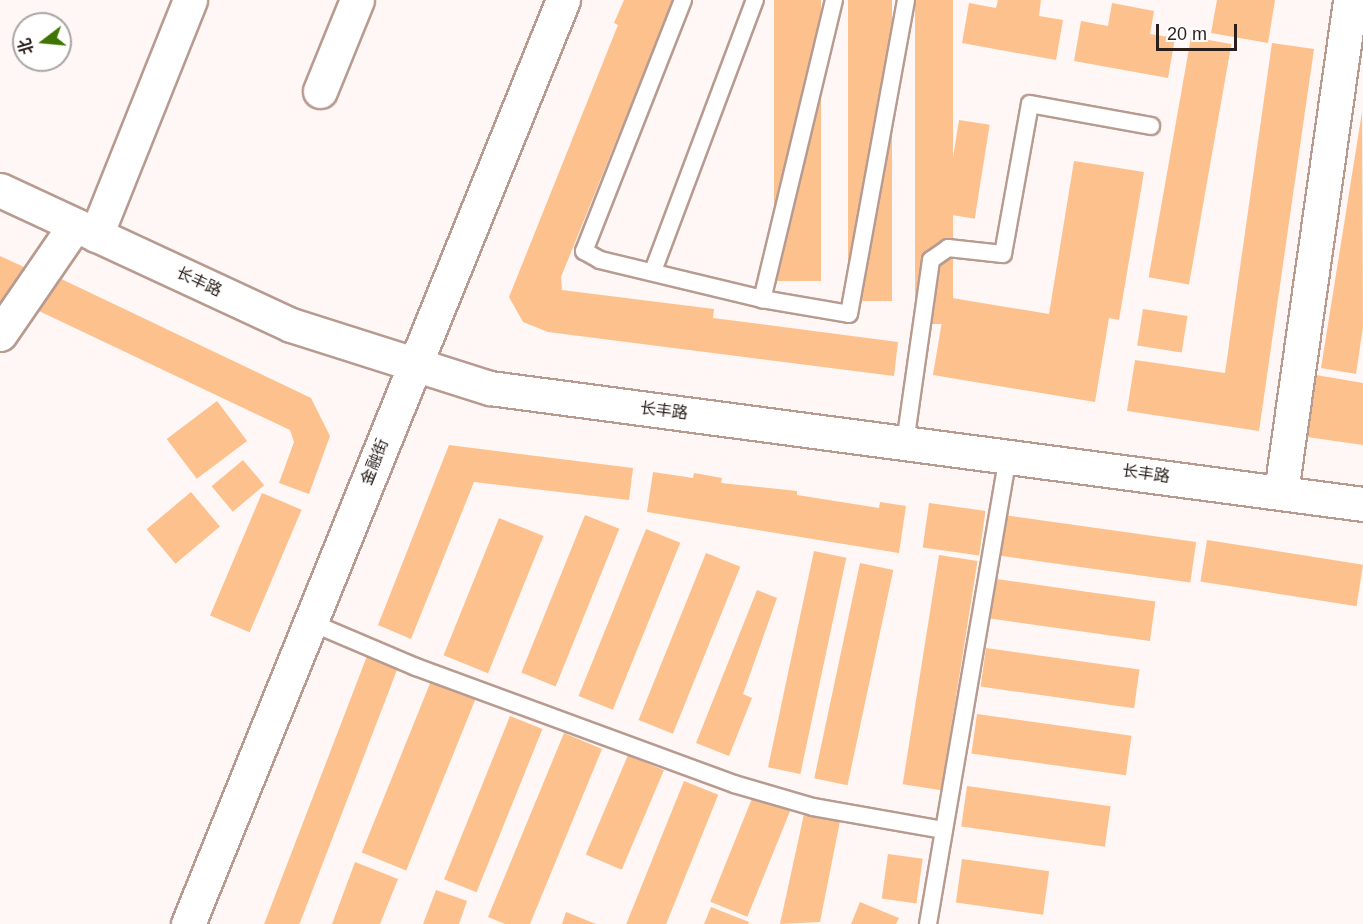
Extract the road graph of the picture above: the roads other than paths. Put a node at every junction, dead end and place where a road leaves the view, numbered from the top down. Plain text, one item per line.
1 (190, 0) edge
2 (357, 0) edge
3 (563, 0) edge
4 (683, 0) edge
5 (755, 0) edge
6 (834, 0) edge
7 (906, 0) edge
8 (1350, 0) edge
9 (321, 91) dead end
10 (1151, 126) dead end
11 (0, 190) edge
12 (85, 230) junction
13 (653, 271) junction
14 (762, 299) junction
15 (0, 333) edge
16 (414, 367) junction
17 (904, 443) junction
18 (1008, 456) junction
19 (1281, 492) junction
20 (1363, 504) edge
21 (310, 622) junction
22 (944, 830) junction
23 (188, 924) edge
24 (928, 924) edge

1 - 12 street
2 - 9 street
3 - 16 street, 金融街
4 - 13 lane
5 - 13 lane
6 - 14 lane
7 - 14 lane
8 - 19 street
10 - 17 lane
11 - 12 street, 长丰路
12 - 15 street
12 - 16 street, 长丰路
13 - 14 lane
16 - 17 street, 长丰路
16 - 21 street, 金融街
17 - 18 street, 长丰路
18 - 19 street, 长丰路
18 - 22 lane
19 - 20 street, 长丰路
21 - 22 lane
21 - 23 street, 金融街
22 - 24 lane

